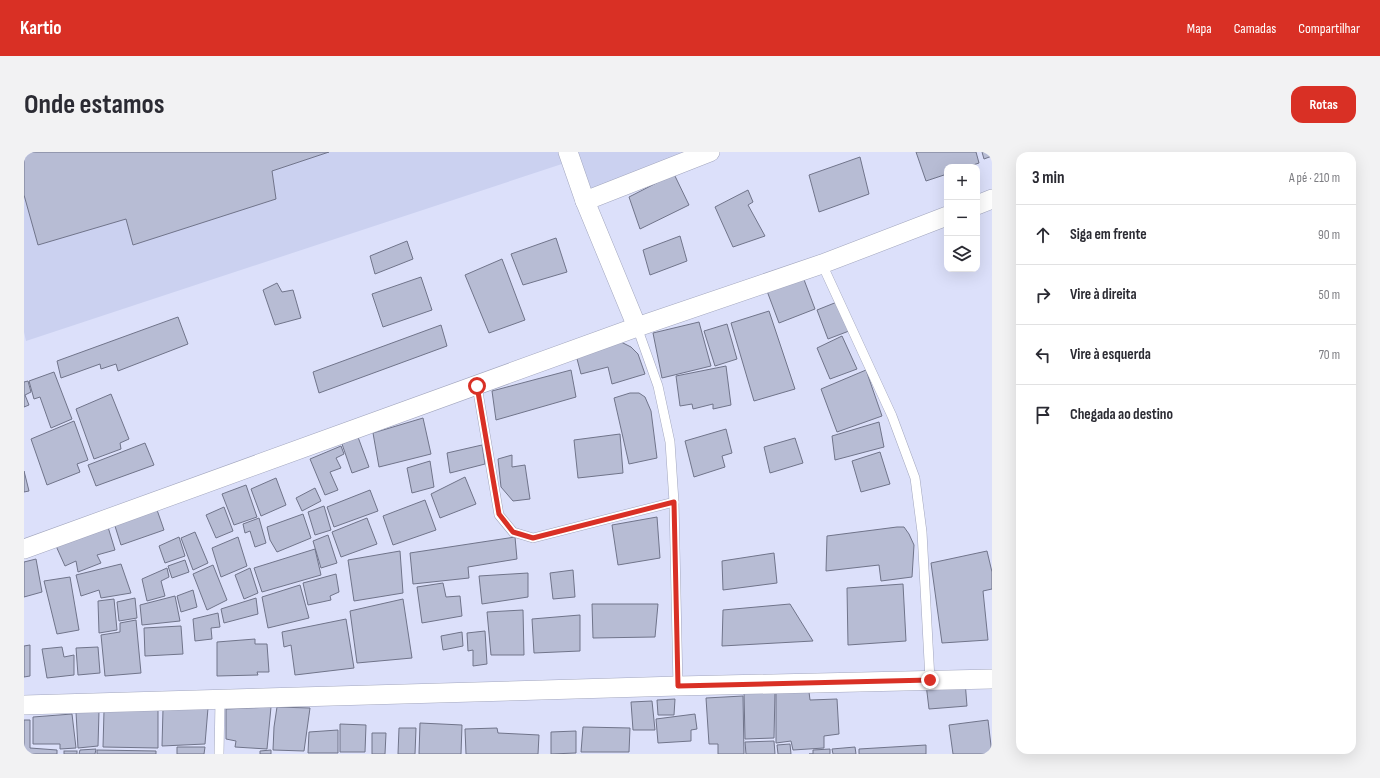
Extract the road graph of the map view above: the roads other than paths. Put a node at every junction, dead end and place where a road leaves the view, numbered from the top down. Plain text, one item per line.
1 (568, 152) edge
2 (710, 152) edge
3 (992, 199) edge
4 (585, 201) junction
5 (980, 204) edge
6 (944, 217) edge
7 (822, 264) junction
8 (638, 327) junction
9 (477, 386) junction
10 (674, 502) junction
11 (24, 548) edge
12 (992, 679) edge
13 (930, 680) junction
14 (678, 686) junction
15 (220, 700) junction
16 (24, 705) edge
17 (219, 754) edge

1 - 4 street
2 - 4 street
3 - 5 street
4 - 8 street
6 - 7 street
7 - 8 street
7 - 13 lane
8 - 9 street
8 - 10 lane
9 - 10 lane
9 - 11 street
10 - 14 lane
12 - 13 street
13 - 14 street
14 - 15 street
15 - 16 street
15 - 17 lane

